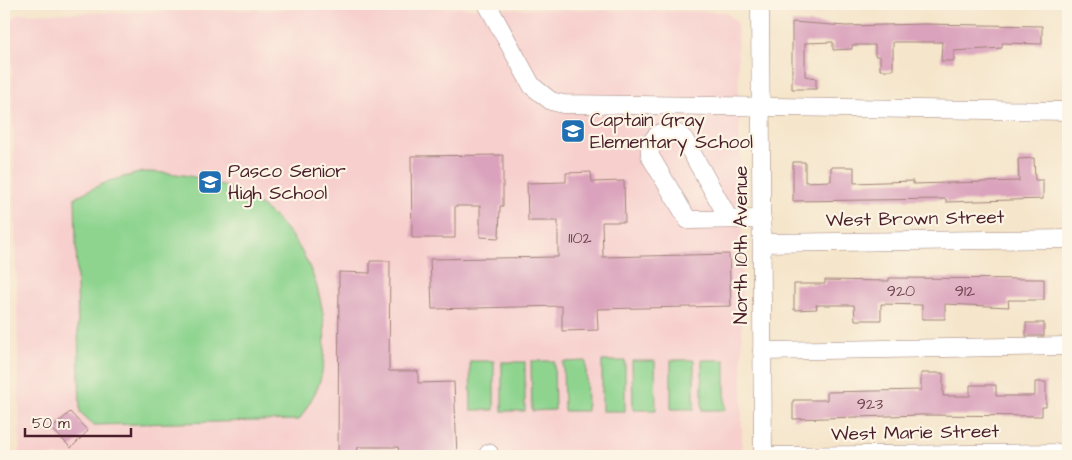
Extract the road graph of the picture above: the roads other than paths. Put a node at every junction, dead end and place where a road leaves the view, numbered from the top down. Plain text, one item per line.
1 (487, 4) edge
2 (760, 4) edge
3 (761, 106) junction
4 (1068, 110) edge
5 (729, 219) junction
6 (762, 219) junction
7 (1068, 239) edge
8 (762, 243) junction
9 (1068, 346) edge
10 (762, 351) junction
11 (1068, 452) edge
12 (763, 456) edge

1 - 3 street
2 - 3 street, North 10th Avenue
3 - 4 street
3 - 6 street, North 10th Avenue
5 - 5 street
5 - 6 street
6 - 8 street, North 10th Avenue
7 - 8 street, West Brown Street
8 - 10 street, North 10th Avenue
9 - 10 street
10 - 12 street, North 10th Avenue
11 - 12 street, West Marie Street

